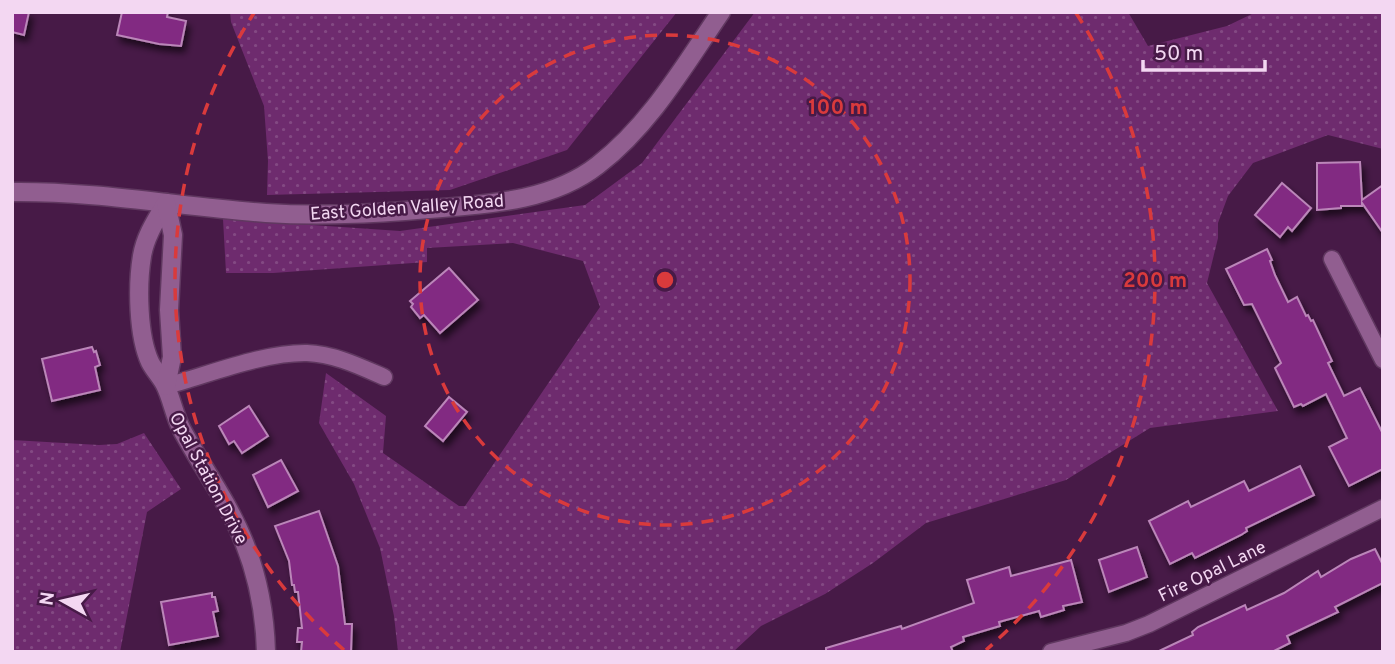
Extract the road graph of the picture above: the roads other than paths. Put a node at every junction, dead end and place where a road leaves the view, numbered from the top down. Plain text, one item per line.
1 (720, 12) edge
2 (12, 192) edge
3 (166, 203) junction
4 (1332, 259) dead end
5 (1383, 360) edge
6 (384, 376) dead end
7 (166, 386) junction
8 (1383, 508) edge
9 (266, 652) edge
10 (1051, 652) edge

1 - 3 main road, East Golden Valley Road
2 - 3 main road, East Golden Valley Road
3 - 7 main road, Opal Station Drive
3 - 7 main road, Opal Station Drive
4 - 5 street
6 - 7 street
7 - 9 main road, Opal Station Drive
8 - 10 street, Fire Opal Lane

